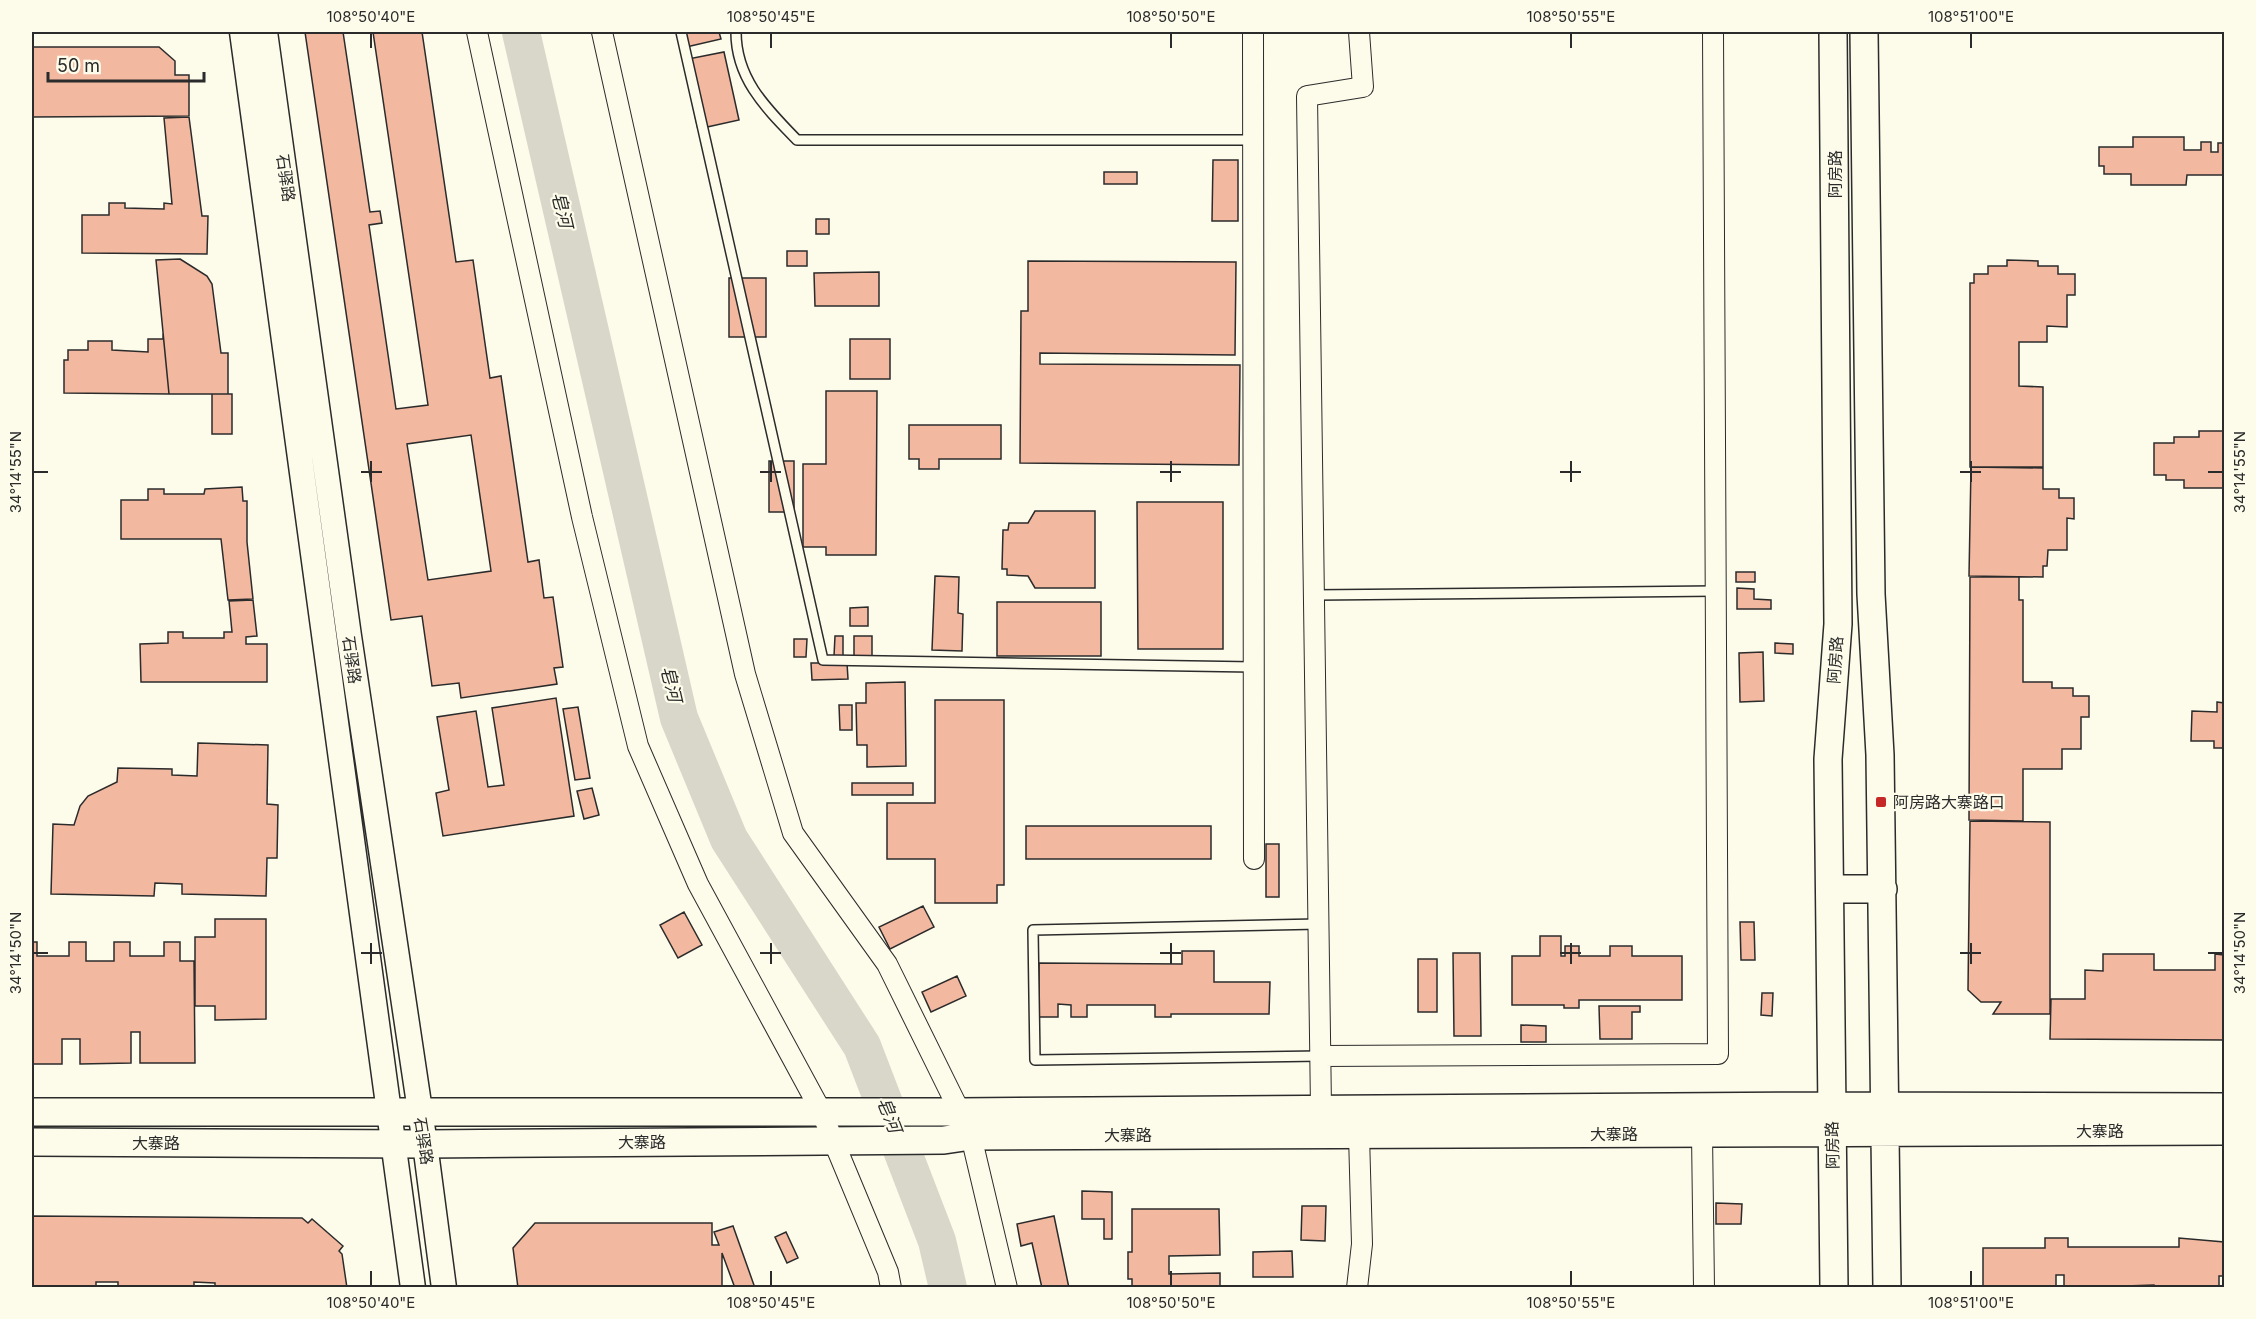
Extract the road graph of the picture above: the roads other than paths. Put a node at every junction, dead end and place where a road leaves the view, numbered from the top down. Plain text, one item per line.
1 (242, 32) edge
2 (266, 32) edge
3 (477, 32) edge
4 (602, 32) edge
5 (681, 32) edge
6 (736, 32) edge
7 (1253, 32) edge
8 (1359, 32) edge
9 (1713, 32) edge
10 (1833, 32) edge
11 (1864, 32) edge
12 (1253, 140) junction
13 (1716, 591) junction
14 (1314, 595) junction
15 (1254, 667) junction
16 (1254, 859) dead end
17 (1830, 889) junction
18 (1883, 889) junction
19 (1318, 924) junction
20 (1320, 1056) junction
21 (1832, 1106) junction
22 (2224, 1107) edge
23 (1321, 1108) junction
24 (821, 1110) junction
25 (32, 1112) edge
26 (389, 1112) junction
27 (420, 1112) junction
28 (1886, 1119) junction
29 (965, 1124) junction
30 (2224, 1131) edge
31 (1832, 1133) junction
32 (1702, 1134) junction
33 (1359, 1135) junction
34 (834, 1141) junction
35 (32, 1142) edge
36 (393, 1144) junction
37 (425, 1144) junction
38 (413, 1287) edge
39 (444, 1287) edge
40 (891, 1287) edge
41 (1007, 1287) edge
42 (1358, 1287) edge
43 (1704, 1287) edge
44 (1834, 1287) edge
45 (1887, 1287) edge

1 - 26 street, 石驿路
2 - 27 street, 石驿路
3 - 24 street
4 - 29 street
5 - 15 lane
6 - 12 lane
7 - 12 street
8 - 14 street
9 - 13 street
10 - 17 main road, 阿房路
11 - 18 main road, 阿房路
12 - 15 street
13 - 14 lane
13 - 20 street
14 - 19 street
15 - 16 street
17 - 18 main road
17 - 21 main road, 阿房路
18 - 28 main road, 阿房路
19 - 20 street
19 - 20 lane
20 - 23 street
21 - 23 main road, 大寨路
21 - 28 main road, 大寨路
21 - 31 main road, 阿房路
22 - 28 main road, 大寨路
23 - 29 main road, 大寨路
24 - 27 main road, 大寨路
24 - 29 main road, 大寨路
24 - 34 street
25 - 26 main road, 大寨路
26 - 27 main road, 大寨路
26 - 36 street, 石驿路
27 - 37 street, 石驿路
28 - 30 main road, 大寨路
28 - 31 main road, 大寨路
28 - 45 main road, 阿房路
29 - 33 main road, 大寨路
29 - 34 main road, 大寨路
29 - 41 street
31 - 32 main road, 大寨路
31 - 44 main road, 阿房路
32 - 33 main road, 大寨路
32 - 43 street
33 - 42 street
34 - 37 main road, 大寨路
34 - 40 street
35 - 36 main road, 大寨路
36 - 37 main road, 大寨路
36 - 38 street, 石驿路
37 - 39 street, 石驿路

